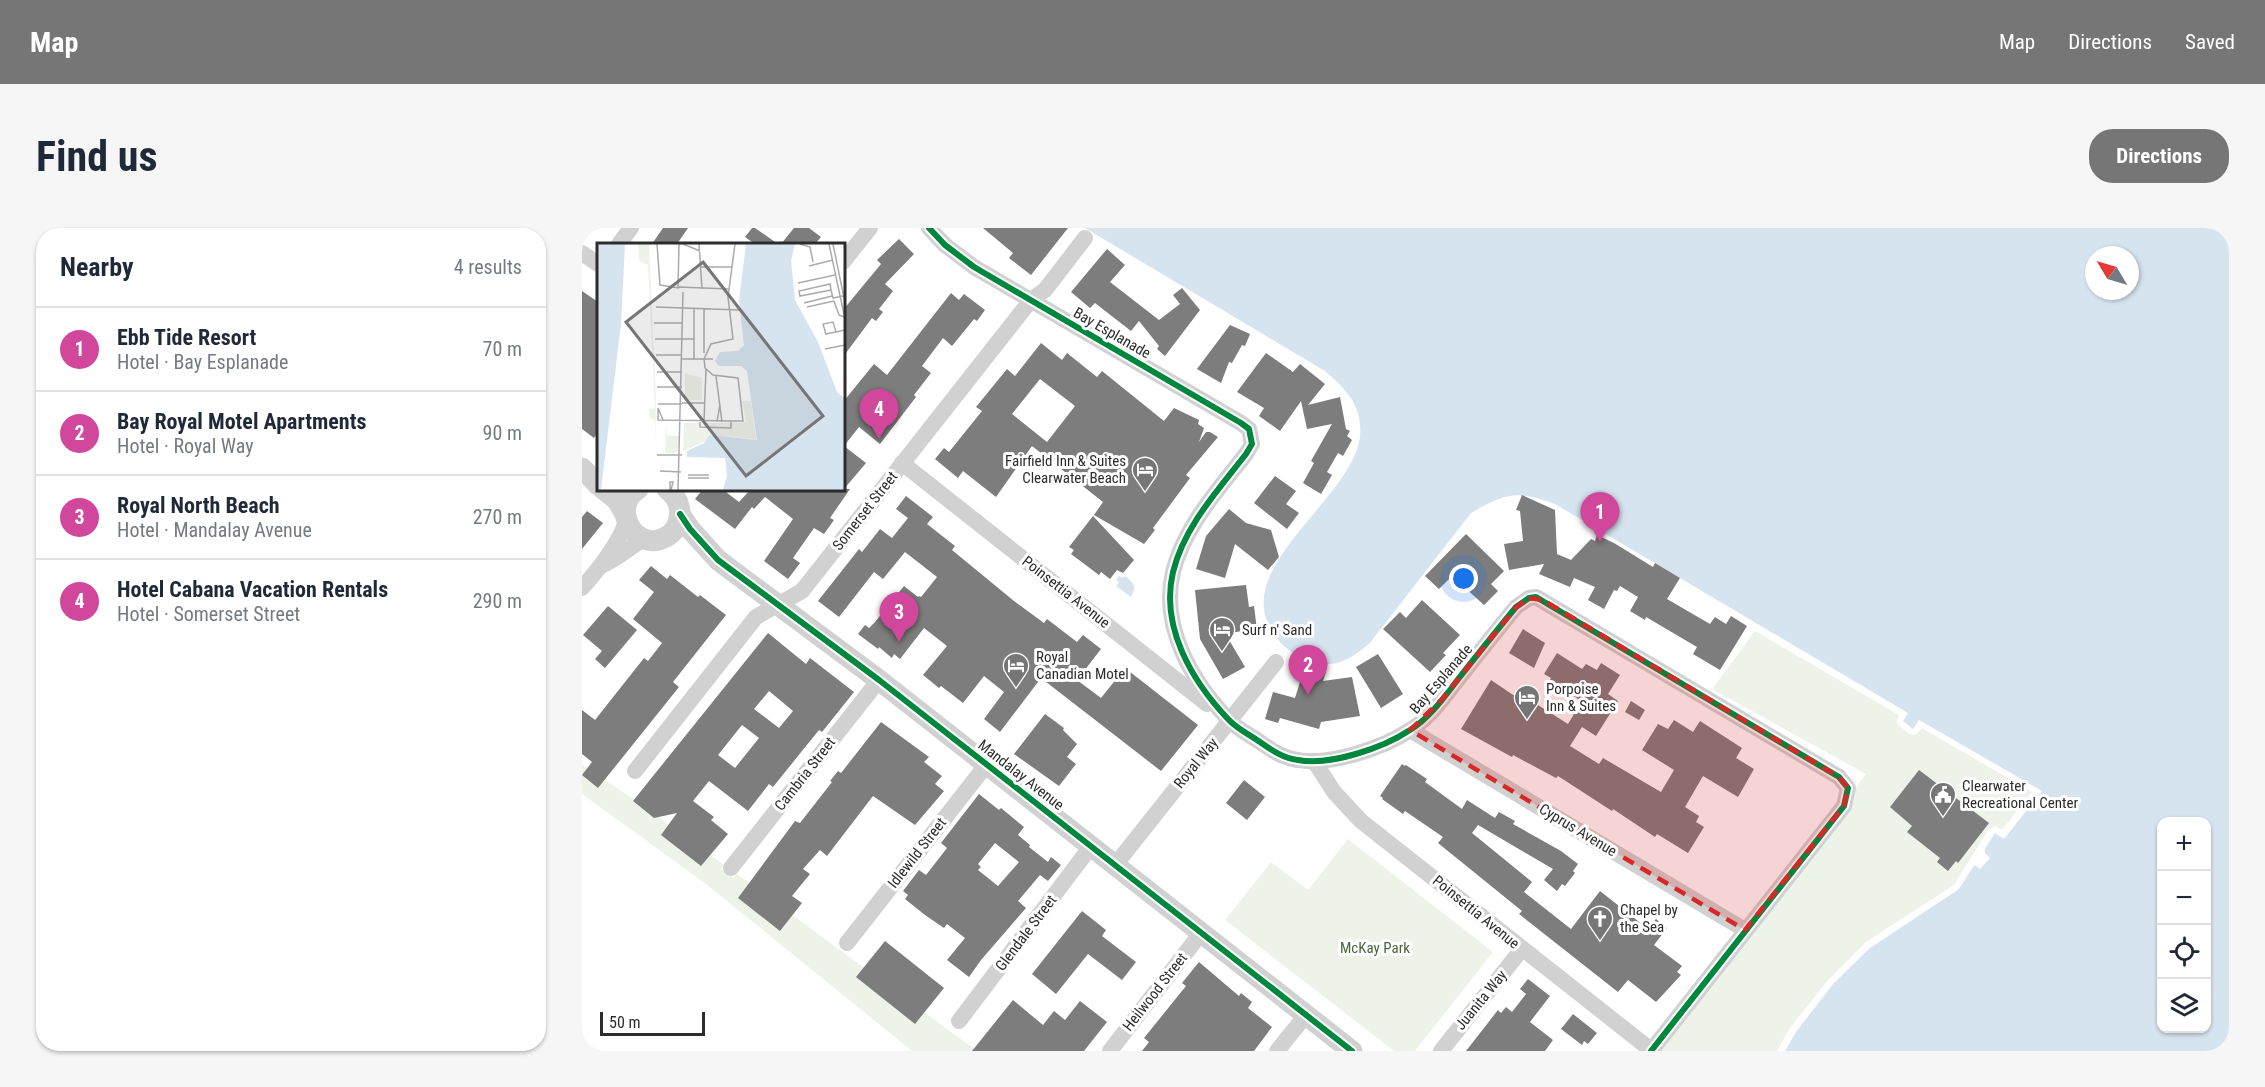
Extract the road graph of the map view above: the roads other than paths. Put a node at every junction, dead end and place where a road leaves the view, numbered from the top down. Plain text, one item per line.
1 (632, 228) edge
2 (870, 228) edge
3 (929, 228) edge
4 (1085, 238) dead end
5 (620, 243) edge
6 (582, 253) edge
7 (844, 261) edge
8 (597, 263) edge
9 (1031, 300) junction
10 (903, 463) junction
11 (604, 490) edge
12 (637, 490) edge
13 (677, 499) edge
14 (625, 518) junction
15 (652, 539) junction
16 (718, 560) junction
17 (601, 567) junction
18 (582, 588) edge
19 (780, 604) junction
20 (1276, 662) dead end
21 (879, 680) junction
22 (1229, 721) junction
23 (1410, 730) junction
24 (1314, 761) junction
25 (987, 764) junction
26 (635, 771) dead end
27 (1092, 845) junction
28 (1116, 864) junction
29 (731, 868) dead end
30 (1745, 930) junction
31 (1201, 933) junction
32 (847, 943) dead end
33 (1522, 949) junction
34 (1306, 1015) junction
35 (959, 1021) dead end
36 (1110, 1051) edge
37 (1277, 1051) edge
38 (1352, 1051) edge
39 (1441, 1051) edge
40 (1651, 1051) edge

1 - 5 street
2 - 7 street
3 - 9 street, Bay Esplanade
4 - 9 street, Somerset Street
6 - 8 street
9 - 10 street, Somerset Street
9 - 22 street, Bay Esplanade
10 - 19 street, Somerset Street
10 - 22 street, Poinsettia Avenue
11 - 14 street
12 - 14 street
13 - 15 street
13 - 16 street, Mandalay Avenue
14 - 15 street
14 - 17 street
15 - 16 street, Mandalay Avenue
15 - 17 street
16 - 19 street, Mandalay Avenue
17 - 18 street
19 - 21 street, Mandalay Avenue
19 - 26 street, Somerset Street
20 - 22 street, Royal Way
21 - 25 street, Mandalay Avenue
21 - 29 street, Cambria Street
22 - 24 street, Bay Esplanade
22 - 28 street, Royal Way
23 - 24 street, Bay Esplanade
23 - 30 street, Cyprus Avenue
23 - 30 street, Bay Esplanade
24 - 33 street, Poinsettia Avenue
25 - 27 street, Mandalay Avenue
25 - 32 street, Idlewild Street
27 - 28 street, Mandalay Avenue
27 - 35 street, Glendale Street
28 - 31 street, Mandalay Avenue
30 - 40 street, Bay Esplanade
31 - 34 street, Mandalay Avenue
31 - 36 street, Heilwood Street
33 - 39 street, Juanita Way
33 - 40 street, Poinsettia Avenue
34 - 37 street
34 - 38 street, Mandalay Avenue

